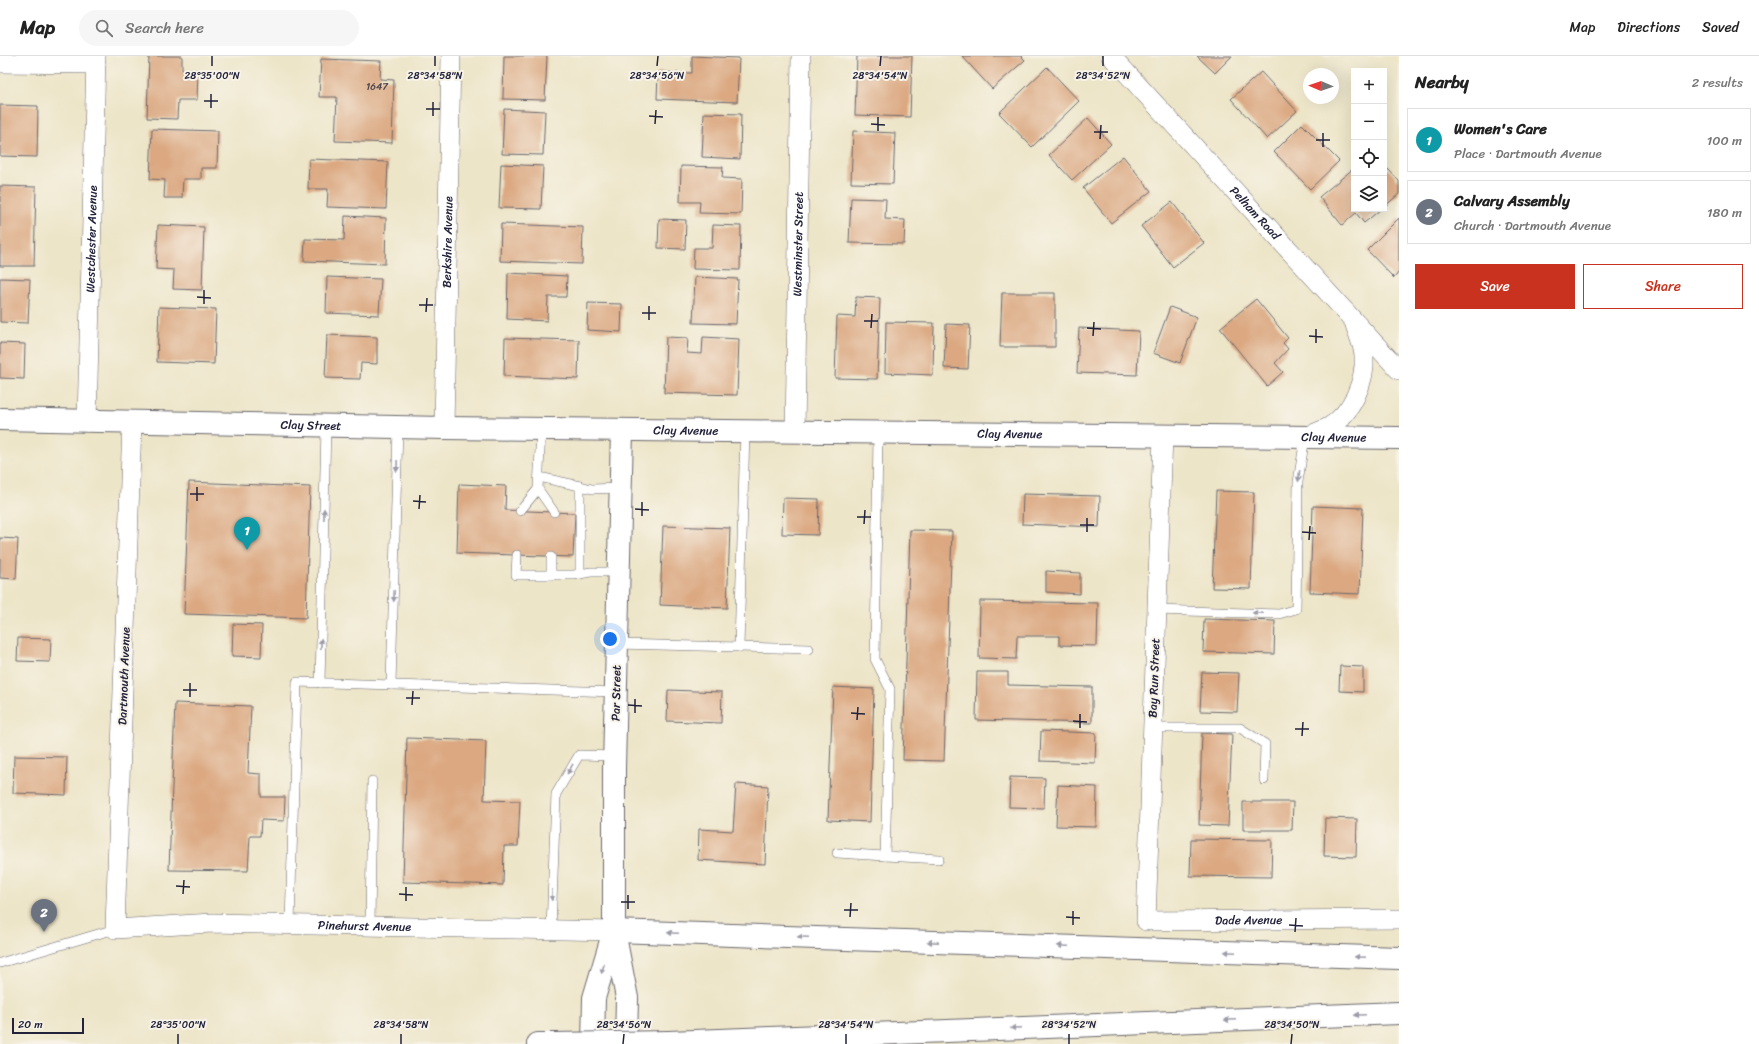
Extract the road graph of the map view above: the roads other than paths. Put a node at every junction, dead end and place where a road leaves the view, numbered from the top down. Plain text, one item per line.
1 (451, 56) edge
2 (801, 56) edge
3 (1111, 56) edge
4 (96, 60) edge
5 (0, 63) edge
6 (1354, 320) junction
7 (1399, 370) edge
8 (0, 419) edge
9 (87, 422) junction
10 (132, 422) junction
11 (326, 426) junction
12 (398, 428) junction
13 (444, 428) junction
14 (541, 430) junction
15 (622, 431) junction
16 (745, 432) junction
17 (795, 432) junction
18 (878, 433) junction
19 (1163, 436) junction
20 (1305, 437) junction
21 (1399, 438) edge
22 (539, 477) junction
23 (580, 486) junction
24 (620, 488) junction
25 (538, 489) junction
26 (520, 511) dead end
27 (554, 512) dead end
28 (517, 556) dead end
29 (551, 557) dead end
30 (618, 572) junction
31 (580, 574) junction
32 (551, 575) junction
33 (1156, 610) junction
34 (617, 644) junction
35 (739, 647) junction
36 (809, 649) dead end
37 (320, 683) junction
38 (391, 685) junction
39 (616, 692) junction
40 (1152, 728) junction
41 (615, 756) junction
42 (1264, 780) dead end
43 (372, 782) dead end
44 (837, 853) dead end
45 (885, 856) junction
46 (939, 859) dead end
47 (1399, 919) edge
48 (1146, 921) joint
49 (290, 924) junction
50 (370, 926) junction
51 (116, 929) junction
52 (551, 930) junction
53 (614, 931) junction
54 (1399, 958) edge
55 (0, 963) edge
56 (1399, 1013) edge
57 (538, 1044) edge
58 (554, 1044) edge
59 (593, 1044) edge
60 (626, 1044) edge

1 - 13 street, Berkshire Avenue
2 - 17 street, Westminster Street
3 - 6 street, Pelham Road
4 - 5 street
4 - 9 street, Westchester Avenue
6 - 7 street, Pelham Road
6 - 20 street
8 - 9 main road, Clay Street
9 - 10 main road, Clay Street
10 - 11 main road, Clay Street
10 - 51 street, Dartmouth Avenue
11 - 12 main road, Clay Street
37 -> 11 lane
12 - 13 main road, Clay Street
12 -> 38 lane
13 - 14 main road, Clay Street
14 - 15 main road, Clay Street
14 - 22 lane
15 - 16 main road, Clay Avenue
15 - 24 main road, Par Street
16 - 17 main road, Clay Avenue
16 - 35 lane
17 - 18 main road, Clay Avenue
18 - 19 main road, Clay Avenue
18 - 45 lane
19 - 20 main road, Clay Avenue
19 - 33 street, Bay Run Street
20 - 21 main road, Clay Avenue
20 -> 33 lane
22 - 23 lane
22 - 25 lane
23 - 24 lane
23 - 31 lane
24 - 30 main road, Par Street
25 - 26 lane
25 - 27 lane
28 - 32 lane
29 - 32 lane
30 - 31 lane
30 - 34 main road, Par Street
31 - 32 lane
33 - 40 street, Bay Run Street
34 - 35 lane
34 - 39 main road, Par Street
35 - 36 lane
37 - 38 lane
37 - 49 lane
38 - 39 lane
39 - 41 main road, Par Street
40 - 42 lane
40 - 48 street, Bay Run Street
41 -> 52 lane
41 - 53 main road, Par Street
43 - 50 lane
44 - 45 lane
45 - 46 lane
47 - 48 street, Dade Avenue
49 - 50 street, Pinehurst Avenue
49 - 51 street, Pinehurst Avenue
50 - 52 street, Pinehurst Avenue
51 - 55 lane
52 - 53 street, Pinehurst Avenue
54 -> 53 main road
53 -> 59 main road, Par Street
53 - 60 main road, Par Street
56 -> 58 main road, bridge
57 - 58 main road

